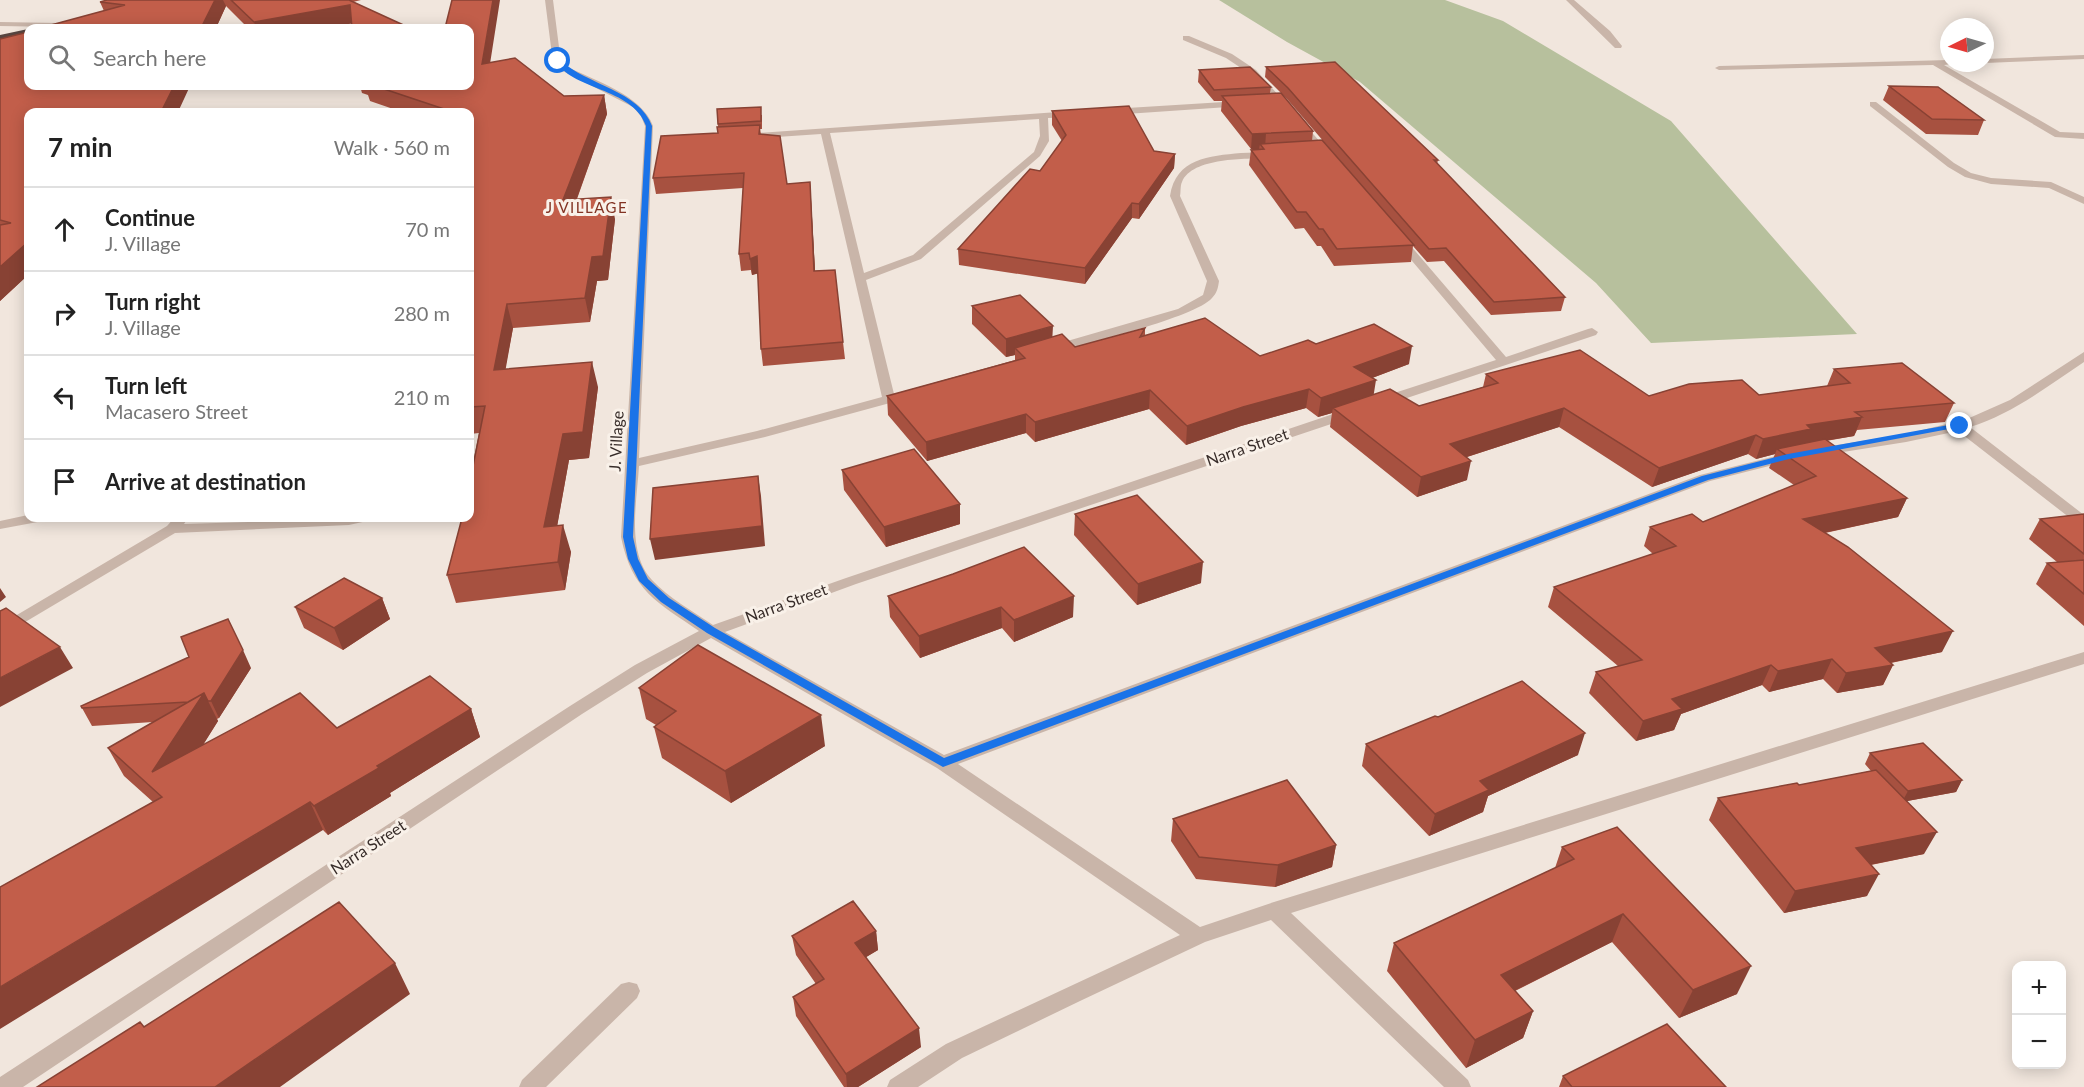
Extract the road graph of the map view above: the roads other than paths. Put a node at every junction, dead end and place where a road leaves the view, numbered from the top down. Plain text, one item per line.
1 (549, 0) edge
2 (1570, 0) edge
3 (69, 22) edge
4 (0, 24) edge
5 (63, 24) edge
6 (24, 25) edge
7 (24, 35) edge
8 (24, 36) edge
9 (0, 38) edge
10 (1186, 38) dead end
11 (0, 45) edge
12 (1618, 46) dead end
13 (2084, 57) edge
14 (1994, 61) edge
15 (1935, 63) junction
16 (1940, 63) edge
17 (1719, 68) dead end
18 (1282, 102) junction
19 (1270, 103) edge
20 (1246, 104) edge
21 (1873, 104) dead end
22 (1103, 112) edge
23 (1079, 114) edge
24 (1043, 116) junction
25 (825, 131) junction
26 (732, 136) edge
27 (2084, 136) edge
28 (1279, 154) edge
29 (1339, 168) edge
30 (2084, 201) edge
31 (1391, 229) edge
32 (860, 278) junction
33 (1592, 332) dead end
34 (1047, 351) edge
35 (2084, 356) edge
36 (1503, 361) junction
37 (923, 389) edge
38 (889, 399) junction
39 (1960, 426) junction
40 (631, 464) junction
41 (24, 521) edge
42 (332, 522) edge
43 (2084, 522) edge
44 (177, 523) edge
45 (0, 525) edge
46 (711, 631) junction
47 (0, 632) edge
48 (2084, 658) edge
49 (943, 763) junction
50 (1274, 910) junction
51 (1198, 936) junction
52 (629, 991) dead end
53 (4, 1087) edge
54 (530, 1087) edge
55 (898, 1087) edge
56 (1460, 1087) edge

1 - 40 street, J. Village
2 - 12 street
3 - 5 highway
4 - 6 street
7 - 9 highway
8 - 11 highway
10 - 18 street
13 - 14 street
15 - 16 street
15 - 17 street
15 - 27 street
18 - 19 street
18 - 29 street
20 - 22 street
21 - 30 street
23 - 24 street
24 - 25 street
24 - 32 street
25 - 26 street
25 - 32 street
28 - 34 street
31 - 36 street
32 - 38 street
33 - 36 street, Narra Street
35 - 39 street
36 - 46 street, Narra Street
37 - 38 street
38 - 40 street
39 - 43 street
39 - 49 street
40 - 46 street, J. Village
41 - 45 street
42 - 44 street
44 - 47 street
46 - 49 street, J. Village
46 - 53 street, Narra Street
48 - 50 street
49 - 51 street, J. Village
50 - 51 street
50 - 56 street
51 - 55 street
52 - 54 street

